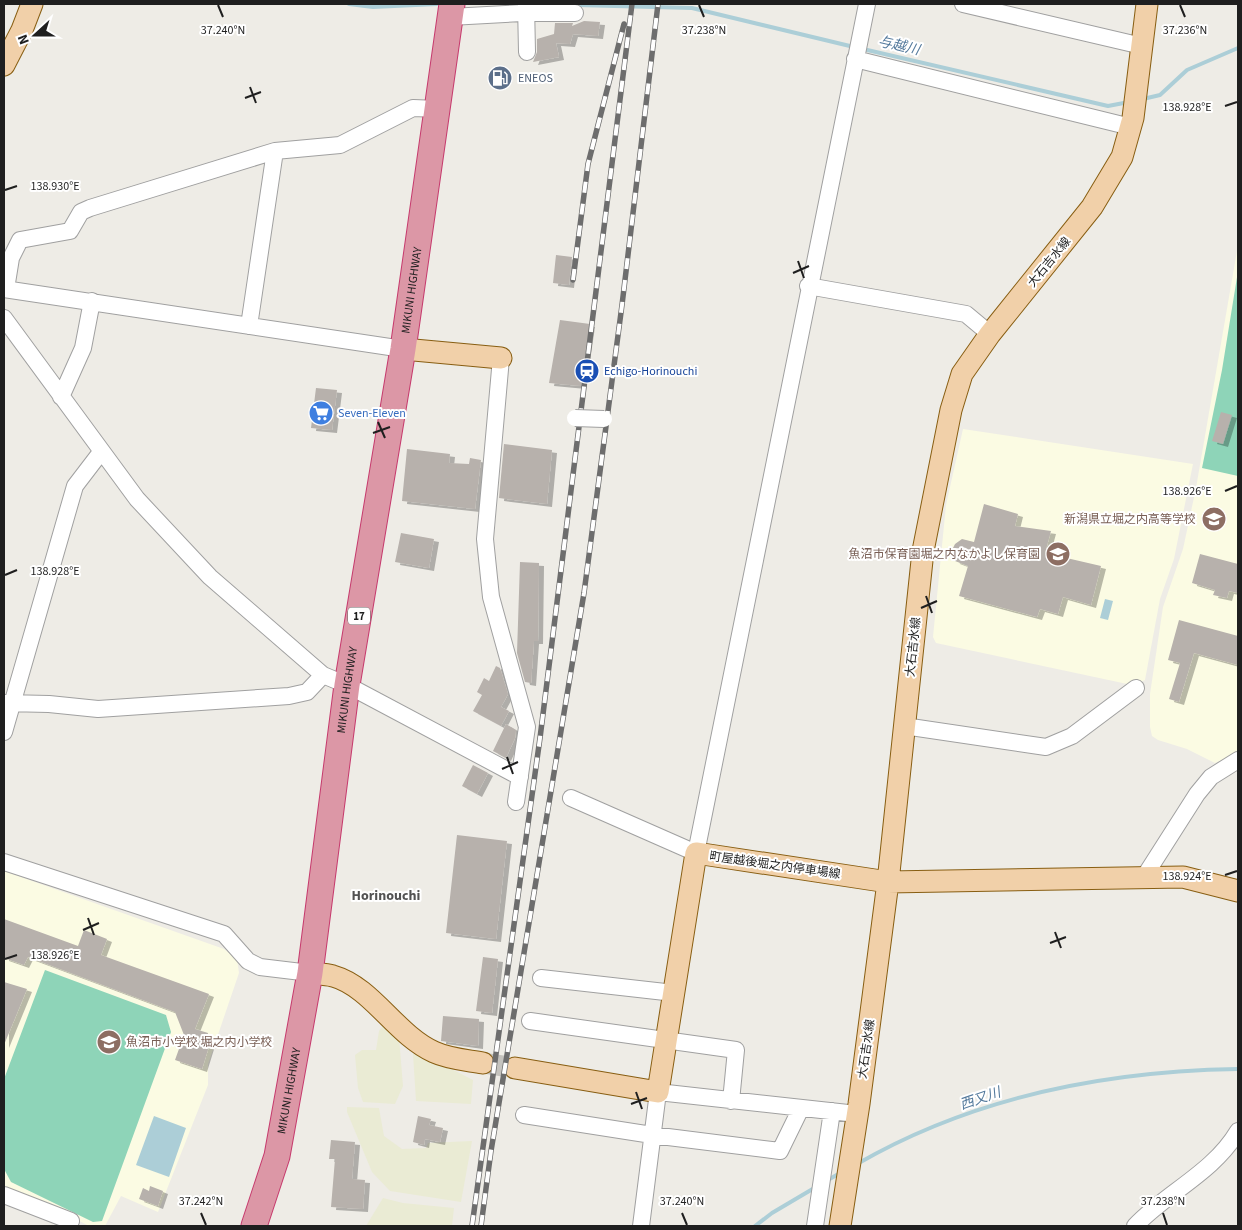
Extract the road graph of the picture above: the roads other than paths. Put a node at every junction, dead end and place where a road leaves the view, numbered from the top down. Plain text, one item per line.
1 (32, 4) edge
2 (867, 4) edge
3 (963, 4) edge
4 (1147, 4) edge
5 (527, 9) edge
6 (451, 10) edge
7 (575, 13) dead end
8 (1142, 46) junction
9 (527, 52) dead end
10 (855, 59) junction
11 (4, 65) edge
12 (438, 109) junction
13 (1131, 127) junction
14 (275, 151) junction
15 (808, 286) junction
16 (5, 289) edge
17 (92, 301) junction
18 (4, 318) edge
19 (249, 326) junction
20 (990, 334) junction
21 (403, 350) junction
22 (501, 358) joint
23 (62, 397) junction
24 (575, 418) dead end
25 (604, 419) dead end
26 (101, 452) junction
27 (323, 675) junction
28 (347, 685) junction
29 (1136, 688) dead end
30 (8, 703) edge
31 (904, 726) junction
32 (4, 732) edge
33 (1238, 760) edge
34 (520, 777) junction
35 (571, 798) dead end
36 (516, 802) dead end
37 (696, 853) junction
38 (4, 862) edge
39 (1144, 877) junction
40 (888, 882) junction
41 (1238, 891) edge
42 (310, 973) junction
43 (541, 978) dead end
44 (674, 992) junction
45 (530, 1021) dead end
46 (666, 1041) junction
47 (483, 1063) tunnel mouth
48 (515, 1068) tunnel mouth
49 (658, 1092) junction
50 (731, 1100) junction
51 (801, 1108) junction
52 (832, 1111) junction
53 (857, 1114) junction
54 (524, 1115) dead end
55 (1238, 1130) edge
56 (652, 1135) junction
57 (4, 1195) edge
58 (71, 1221) dead end
59 (840, 1222) edge
60 (254, 1226) edge
61 (642, 1226) edge
62 (815, 1226) edge
63 (1135, 1226) edge

1 - 11 main road
2 - 10 street
3 - 8 street
4 - 8 main road, 大石吉水線
5 - 6 street
5 - 7 street
5 - 9 street
6 - 12 highway, MIKUNI HIGHWAY / 17
8 - 13 main road, 大石吉水線
10 - 13 street
10 - 15 street
12 - 14 street
12 - 21 highway, MIKUNI HIGHWAY / 17
13 - 20 main road, 大石吉水線
14 - 16 street
14 - 19 street
15 - 20 street
15 - 37 street
16 - 17 street
17 - 19 street
17 - 23 street
18 - 23 street
19 - 21 street
20 - 31 main road, 大石吉水線
21 - 22 main road
21 - 28 highway, MIKUNI HIGHWAY / 17
22 - 34 street
23 - 26 street
24 - 25 street, bridge
26 - 27 street
26 - 30 street
27 - 28 street
27 - 30 street
28 - 34 street
28 - 42 highway, MIKUNI HIGHWAY / 17
29 - 31 street
30 - 32 street
31 - 40 main road, 大石吉水線
33 - 39 street
34 - 36 street
35 - 37 street
37 - 40 main road, 町屋越後堀之内停車場線
37 - 44 main road, 町屋越後堀之内停車場線
38 - 42 street
39 - 40 main road, 町屋越後堀之内停車場線
39 - 41 main road, 町屋越後堀之内停車場線
40 - 53 main road, 大石吉水線
42 - 47 main road
42 - 60 highway, MIKUNI HIGHWAY / 17
43 - 44 street
44 - 46 main road, 町屋越後堀之内停車場線
45 - 46 street
46 - 49 main road, 町屋越後堀之内停車場線
46 - 50 street
48 - 49 main road
49 - 50 street
49 - 56 street
50 - 51 street
51 - 52 street
51 - 56 street
52 - 53 street
52 - 62 street
53 - 59 main road, 大石吉水線
54 - 56 street
55 - 63 street
56 - 61 street
57 - 58 street

